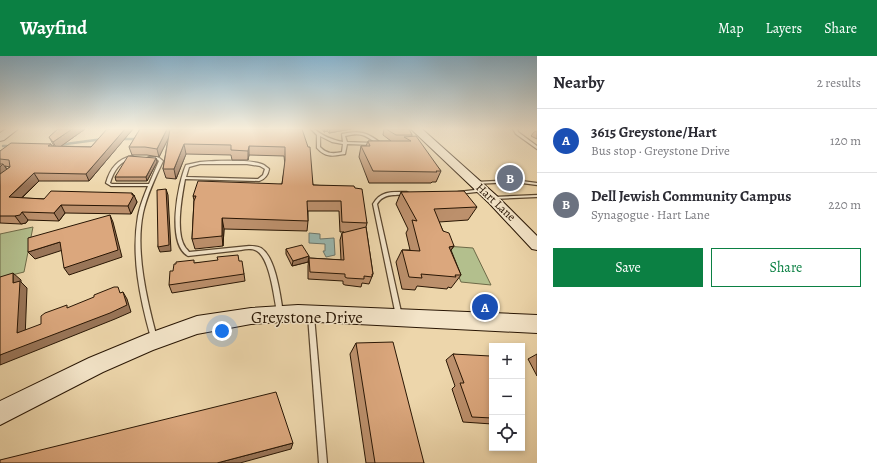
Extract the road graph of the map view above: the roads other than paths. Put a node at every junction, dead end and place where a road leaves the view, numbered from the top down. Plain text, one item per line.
1 (319, 148) edge
2 (345, 148) edge
3 (435, 148) edge
4 (138, 158) edge
5 (145, 158) edge
6 (183, 178) junction
7 (537, 184) edge
8 (151, 185) junction
9 (484, 190) junction
10 (416, 193) edge
11 (451, 193) edge
12 (537, 196) edge
13 (537, 244) edge
14 (280, 314) junction
15 (311, 314) junction
16 (400, 318) junction
17 (537, 324) edge
18 (154, 340) junction
19 (0, 413) edge
20 (323, 463) edge

1 - 2 lane
3 - 9 street, Hart Lane
4 - 8 lane
5 - 8 lane
6 - 6 lane
6 - 14 lane
7 - 9 lane
8 - 18 lane
9 - 11 lane
9 - 12 lane
9 - 13 street, Hart Lane
10 - 16 lane
14 - 15 street, Greystone Drive
14 - 18 street, Greystone Drive
15 - 16 street, Greystone Drive
15 - 20 lane
16 - 17 street, Greystone Drive
18 - 19 street, Greystone Drive

